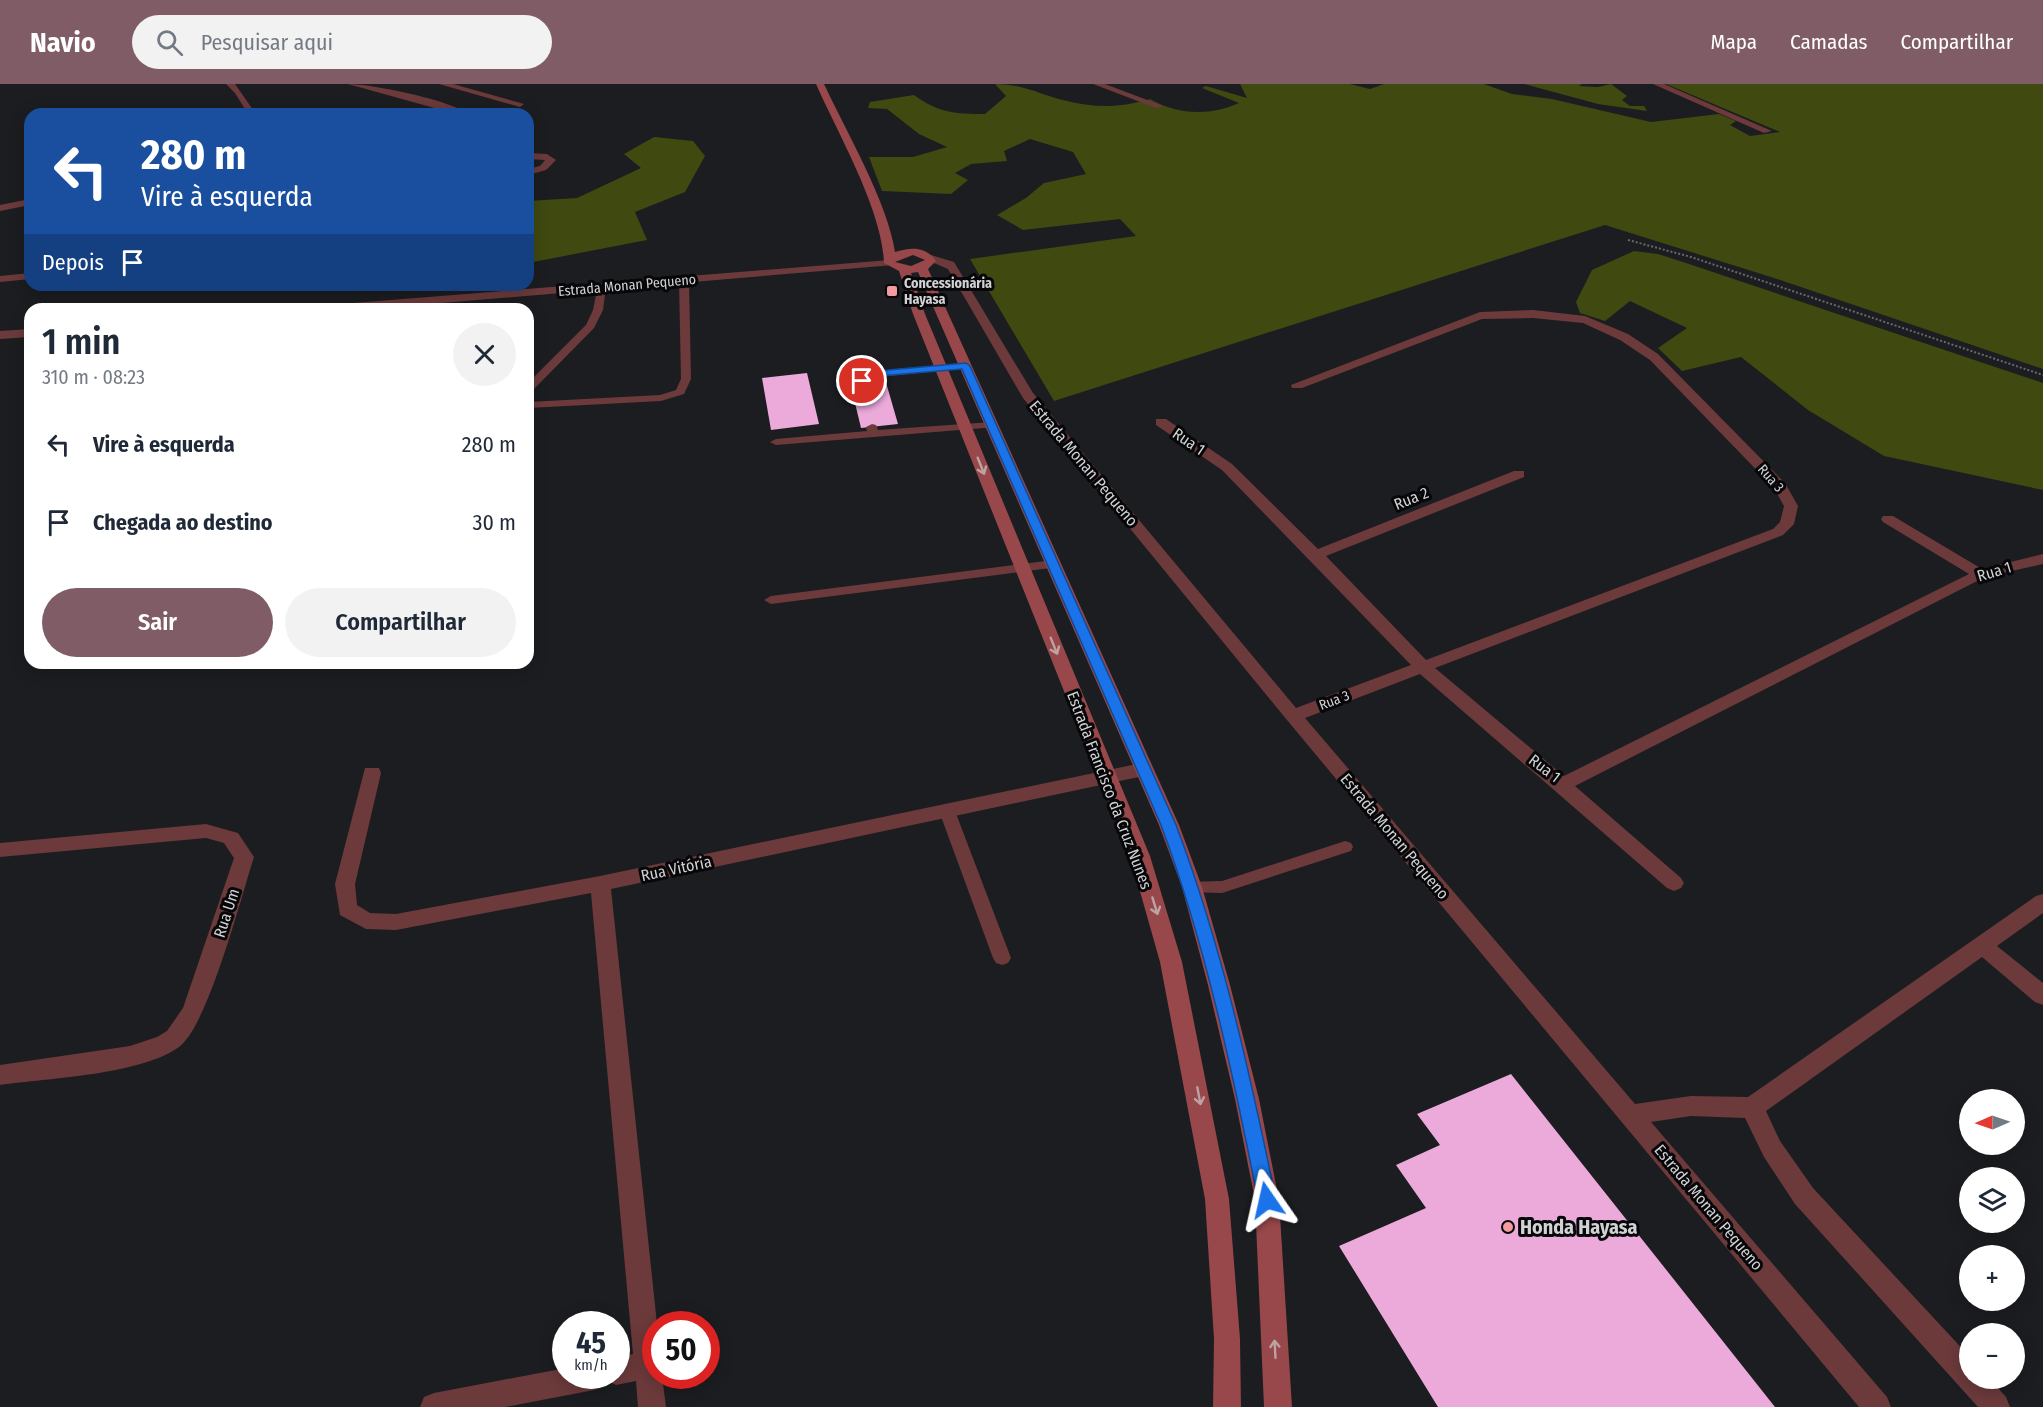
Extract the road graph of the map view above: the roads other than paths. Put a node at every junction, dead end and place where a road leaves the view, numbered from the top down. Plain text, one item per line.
1 (230, 84) edge
2 (352, 84) edge
3 (444, 84) edge
4 (820, 84) edge
5 (1097, 84) edge
6 (1657, 84) edge
7 (520, 104) dead end
8 (1159, 106) dead end
9 (248, 108) edge
10 (448, 108) edge
11 (1767, 131) dead end
12 (534, 156) edge
13 (534, 170) edge
14 (24, 203) edge
15 (0, 208) edge
16 (884, 230) junction
17 (909, 261) junction
18 (24, 277) edge
19 (0, 279) edge
20 (684, 281) junction
21 (601, 287) junction
22 (402, 303) edge
23 (24, 333) edge
24 (0, 335) edge
25 (966, 366) junction
26 (941, 368) junction
27 (862, 381) dead end
28 (534, 384) edge
29 (1297, 385) dead end
30 (534, 405) edge
31 (1161, 422) dead end
32 (992, 425) junction
33 (965, 427) junction
34 (776, 442) dead end
35 (1519, 474) dead end
36 (1888, 519) dead end
37 (1316, 555) junction
38 (2043, 560) edge
39 (1053, 564) junction
40 (1022, 568) junction
41 (1980, 574) junction
42 (771, 600) dead end
43 (1423, 667) junction
44 (1293, 716) junction
45 (1142, 770) junction
46 (372, 773) dead end
47 (1107, 777) junction
48 (1562, 784) junction
49 (947, 811) junction
50 (1345, 848) dead end
51 (0, 850) edge
52 (1674, 883) dead end
53 (600, 884) junction
54 (1192, 887) junction
55 (2043, 902) edge
56 (1982, 945) junction
57 (1002, 958) dead end
58 (2043, 996) edge
59 (0, 1075) edge
60 (1752, 1108) junction
61 (1631, 1115) junction
62 (643, 1311) edge
63 (1959, 1366) edge
64 (552, 1384) edge
65 (650, 1389) edge
66 (1980, 1389) edge
67 (434, 1407) edge
68 (651, 1407) edge
69 (1227, 1407) edge
70 (1278, 1407) edge
71 (1877, 1407) edge
72 (1996, 1407) edge

1 - 9 street
2 - 10 street
3 - 7 street
4 - 16 main road, Estrada Francisco da Cruz Nunes
5 - 8 street
6 - 11 street
12 - 13 street
14 - 15 street
16 - 17 main road, Estrada Francisco da Cruz Nunes
16 - 17 main road
17 - 20 street, Estrada Monan Pequeno
17 - 25 main road, Estrada Francisco da Cruz Nunes
17 - 26 main road, Estrada Francisco da Cruz Nunes
17 - 44 street, Estrada Monan Pequeno
18 - 19 street
20 - 21 street, Estrada Monan Pequeno
20 - 30 lane
21 - 22 street, Estrada Monan Pequeno
21 - 28 lane
23 - 24 street
25 - 26 lane
25 - 32 main road, Estrada Francisco da Cruz Nunes
26 - 27 lane
26 - 33 main road, Estrada Francisco da Cruz Nunes
29 - 43 street, Rua 3
31 - 37 street, Rua 1
32 - 33 lane
32 - 39 main road, Estrada Francisco da Cruz Nunes
33 - 34 lane
33 -> 40 main road, Estrada Francisco da Cruz Nunes
35 - 37 street, Rua 2
36 - 41 street
37 - 43 street, Rua 1
38 - 41 street, Rua 1
39 - 40 lane
39 - 45 main road, Estrada Francisco da Cruz Nunes
40 - 42 lane
40 -> 47 main road, Estrada Francisco da Cruz Nunes
41 - 48 street, Rua 1
43 - 44 street, Rua 3
43 - 48 street, Rua 1
44 - 61 street, Estrada Monan Pequeno
45 - 47 street, Rua Vitória
45 - 54 main road, Estrada Francisco da Cruz Nunes
46 - 53 street, Rua Vitória
47 - 49 street, Rua Vitória
47 -> 69 main road, Estrada Francisco da Cruz Nunes
48 - 52 street
49 - 53 street, Rua Vitória
49 - 57 lane
50 - 54 lane
51 - 59 street, Rua Um
53 - 62 street
70 -> 54 main road, Estrada Francisco da Cruz Nunes
55 - 56 street
56 - 58 street
56 - 60 street
60 - 61 street
60 - 63 street
61 - 71 street, Estrada Monan Pequeno
64 - 67 street
65 - 68 street
66 - 72 street

